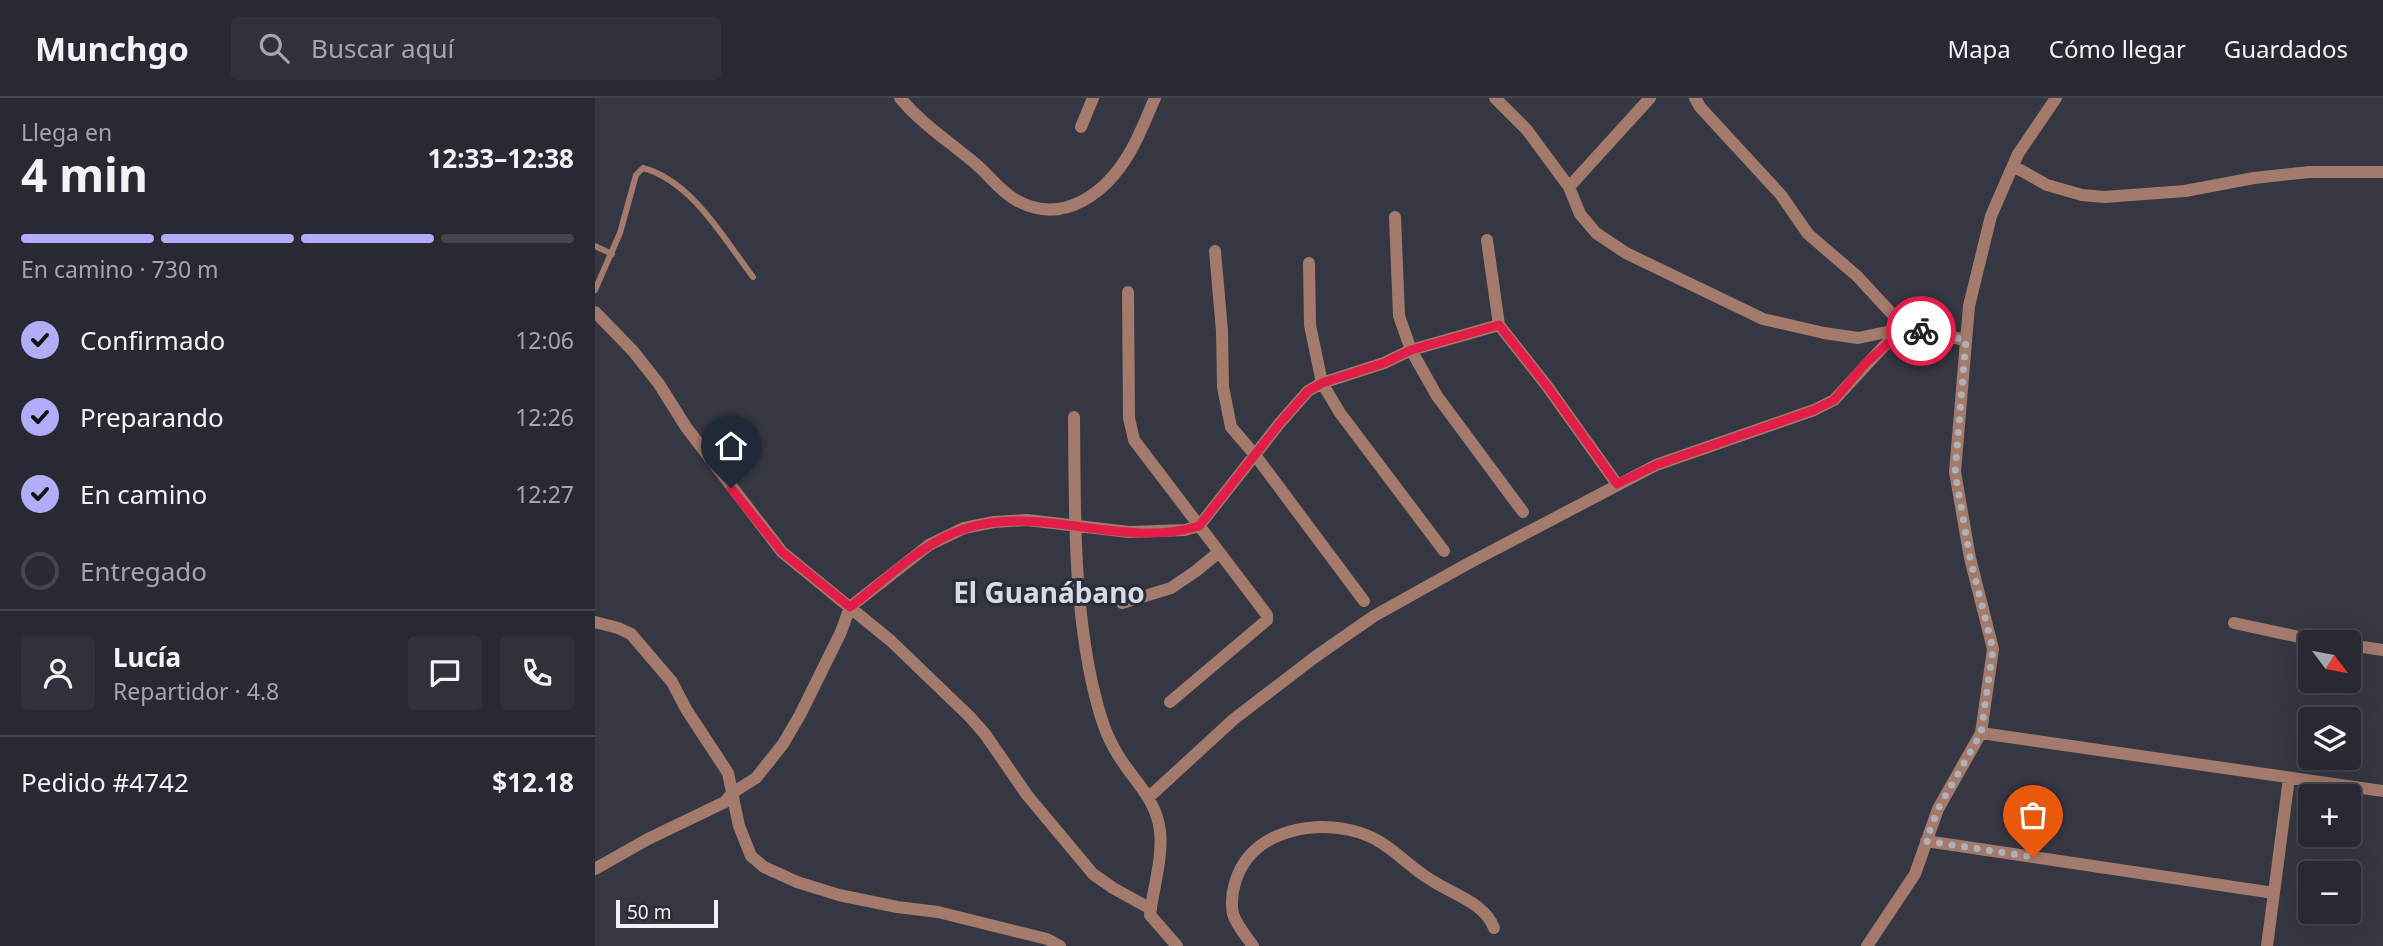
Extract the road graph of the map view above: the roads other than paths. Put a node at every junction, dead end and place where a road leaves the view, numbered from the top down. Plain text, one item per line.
1 (900, 98) edge
2 (1093, 98) edge
3 (1154, 98) edge
4 (1495, 98) edge
5 (1650, 98) edge
6 (1695, 98) edge
7 (2056, 98) edge
8 (1081, 127) dead end
9 (2013, 166) junction
10 (2383, 172) edge
11 (1569, 187) junction
12 (1395, 218) dead end
13 (1487, 240) dead end
14 (595, 246) edge
15 (1215, 251) dead end
16 (612, 254) junction
17 (1309, 263) dead end
18 (753, 276) dead end
19 (595, 290) edge
20 (1128, 292) dead end
21 (596, 313) edge
22 (1499, 325) junction
23 (1905, 328) junction
24 (595, 329) edge
25 (1966, 340) junction
26 (1411, 350) junction
27 (1322, 383) junction
28 (1074, 417) dead end
29 (1255, 455) junction
30 (1617, 484) junction
31 (1523, 512) dead end
32 (1199, 526) junction
33 (1075, 527) junction
34 (1444, 551) dead end
35 (1220, 552) junction
36 (1364, 601) dead end
37 (1122, 603) dead end
38 (850, 607) junction
39 (595, 622) edge
40 (2234, 623) dead end
41 (2298, 637) edge
42 (2361, 647) edge
43 (2383, 650) edge
44 (1170, 702) dead end
45 (1981, 733) junction
46 (2290, 778) junction
47 (2383, 791) edge
48 (732, 793) junction
49 (1149, 797) junction
50 (1926, 841) junction
51 (595, 869) edge
52 (2274, 893) junction
53 (1151, 909) junction
54 (1493, 928) dead end
55 (1060, 946) edge
56 (1177, 946) edge
57 (1253, 946) edge
58 (1867, 946) edge
59 (2267, 946) edge

1 - 3 street
2 - 8 street
4 - 11 street
5 - 11 street
6 - 23 street
7 - 9 street
9 - 10 street
9 - 25 street
11 - 23 street
12 - 26 street
13 - 22 street
14 - 16 lane
15 - 29 street
16 - 18 lane
16 - 19 lane
17 - 27 street
20 - 32 street
21 - 24 street
21 - 38 street
22 - 26 street
22 - 30 street
23 - 25 street
23 - 30 street
25 - 45 street
26 - 27 street
26 - 31 street
27 - 29 street
27 - 34 street
28 - 33 street
29 - 32 street
29 - 36 street
30 - 49 street
32 - 33 street
32 - 35 street
33 - 38 street
33 - 49 street
35 - 37 street
35 - 44 street
38 - 48 street
38 - 53 street
39 - 48 street
40 - 41 street
42 - 43 street
45 - 46 street
45 - 50 street
46 - 47 street
46 - 52 street
48 - 51 street
48 - 55 street
49 - 53 street
50 - 52 street
50 - 58 street
52 - 59 street
53 - 56 street
54 - 57 street

